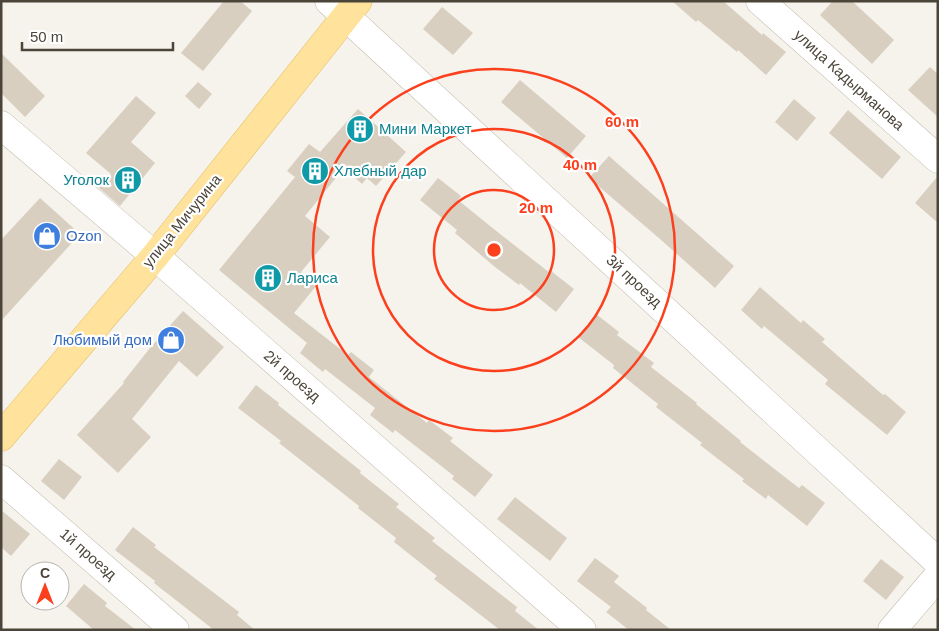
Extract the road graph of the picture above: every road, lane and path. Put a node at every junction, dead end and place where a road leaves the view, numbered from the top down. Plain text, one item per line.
1 (760, 1) edge
2 (344, 6) edge
3 (1, 125) edge
4 (938, 159) edge
5 (155, 256) junction
6 (1, 437) edge
7 (1, 479) edge
8 (938, 562) edge
9 (938, 576) edge
10 (175, 630) edge
11 (582, 630) edge
12 (892, 630) edge

1 - 4 street, улица Кадырманова
2 - 5 main road, улица Мичурина
2 - 8 street, 3й проезд
3 - 5 street, 2й проезд
5 - 6 main road, улица Мичурина
5 - 11 street, 2й проезд
7 - 10 street, 1й проезд
9 - 12 street

